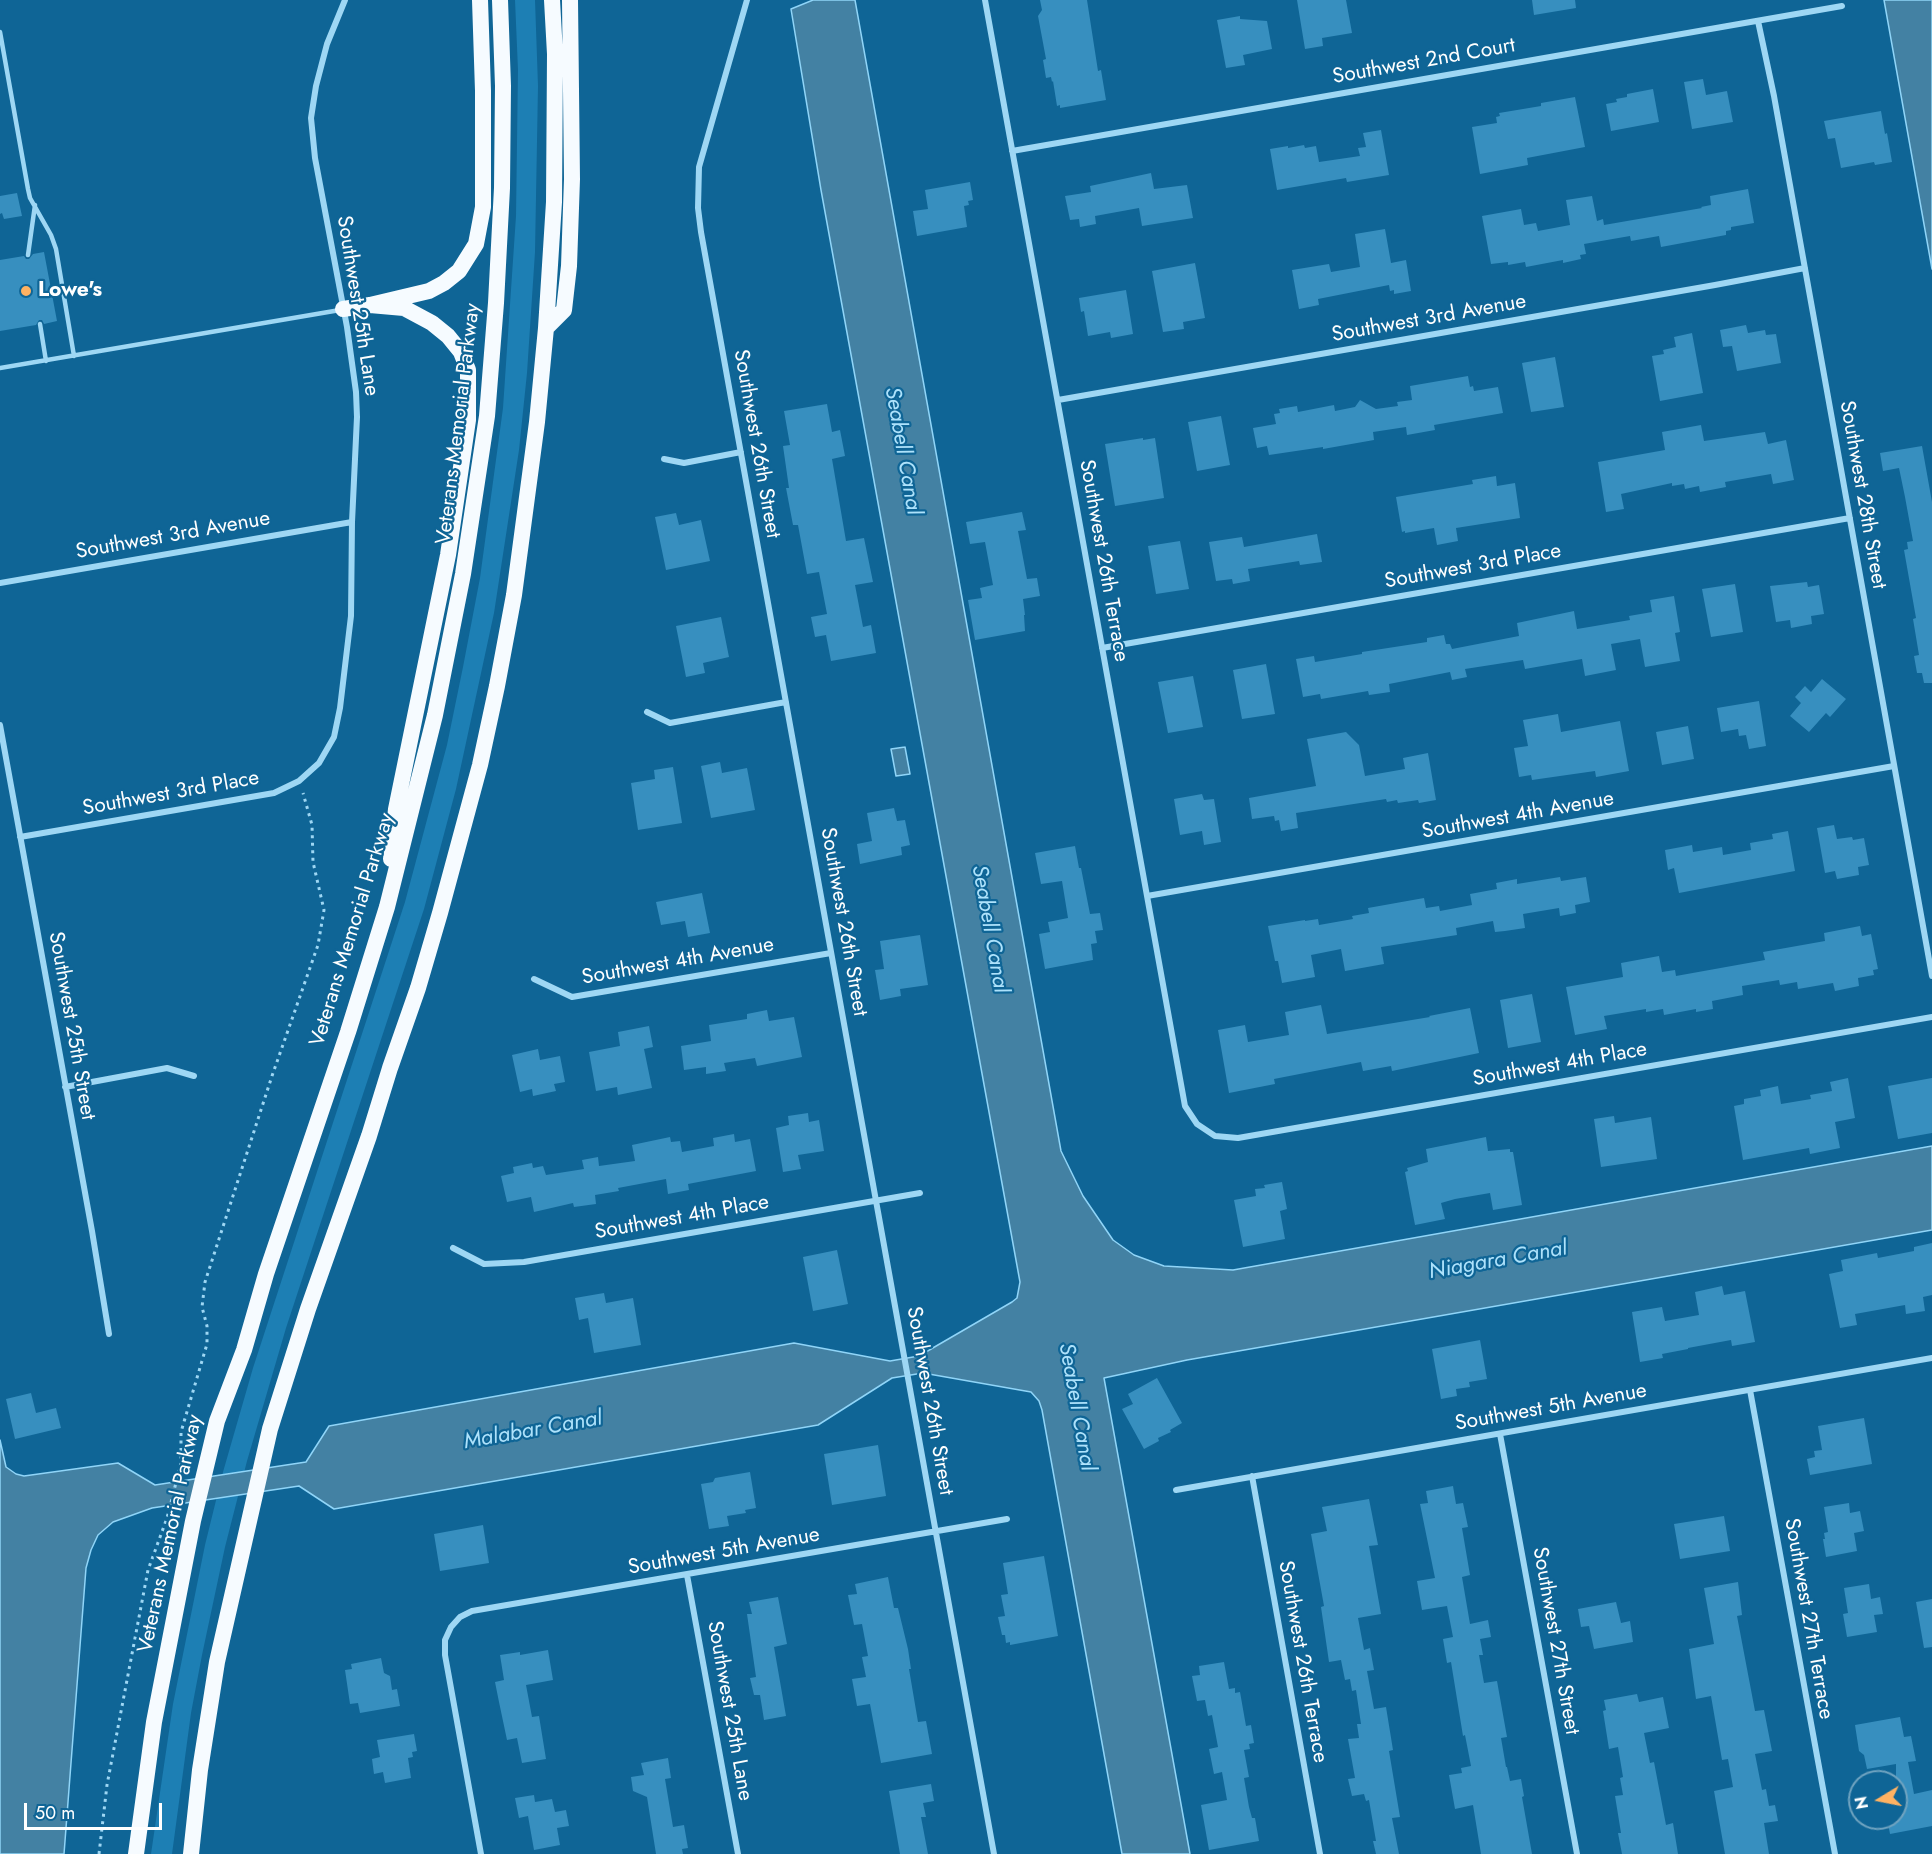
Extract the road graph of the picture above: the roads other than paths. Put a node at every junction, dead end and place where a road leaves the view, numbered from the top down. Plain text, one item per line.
1 (345, 0) edge
2 (480, 0) edge
3 (500, 0) edge
4 (552, 0) edge
5 (570, 0) edge
6 (747, 0) edge
7 (985, 0) edge
8 (1842, 6) dead end
9 (1758, 21) junction
10 (0, 32) edge
11 (1012, 151) junction
12 (35, 205) junction
13 (28, 255) dead end
14 (1805, 268) junction
15 (370, 305) junction
16 (343, 309) junction
17 (40, 324) dead end
18 (546, 328) junction
19 (74, 356) junction
20 (46, 360) junction
21 (0, 368) edge
22 (1058, 400) junction
23 (741, 452) junction
24 (664, 459) dead end
25 (1850, 518) junction
26 (352, 522) junction
27 (0, 583) edge
28 (1102, 648) junction
29 (786, 702) junction
30 (647, 712) dead end
31 (0, 725) edge
32 (319, 763) joint
33 (1894, 766) junction
34 (20, 837) junction
35 (1147, 896) junction
36 (387, 907) junction
37 (831, 953) junction
38 (1932, 975) edge
39 (534, 979) dead end
40 (1932, 1017) edge
41 (194, 1076) dead end
42 (65, 1087) junction
43 (1197, 1124) joint
44 (920, 1193) dead end
45 (877, 1202) junction
46 (453, 1248) dead end
47 (109, 1334) dead end
48 (1932, 1358) edge
49 (1750, 1390) junction
50 (1500, 1434) junction
51 (1252, 1476) junction
52 (1176, 1490) dead end
53 (1008, 1519) dead end
54 (936, 1532) junction
55 (687, 1575) junction
56 (136, 1854) edge
57 (191, 1854) edge
58 (481, 1854) edge
59 (738, 1854) edge
60 (994, 1854) edge
61 (1320, 1854) edge
62 (1577, 1854) edge
63 (1835, 1854) edge

1 - 16 street, Southwest 25th Lane
2 - 15 highway
3 - 36 highway, Veterans Memorial Parkway
4 - 18 highway
5 - 18 highway
6 - 23 street, Southwest 26th Street
7 - 11 street, Southwest 26th Terrace
8 - 9 street, Southwest 2nd Court
9 - 11 street, Southwest 2nd Court
9 - 14 street, Southwest 28th Street
10 - 12 lane
11 - 22 street, Southwest 26th Terrace
12 - 13 lane
12 - 19 lane
14 - 22 street, Southwest 3rd Avenue
14 - 25 street, Southwest 28th Street
15 - 16 highway
15 - 36 highway
16 - 19 lane
16 - 26 street, Southwest 25th Lane
17 - 20 lane
18 - 57 highway
19 - 20 lane
20 - 21 lane
22 - 28 street, Southwest 26th Terrace
23 - 24 street
23 - 29 street, Southwest 26th Street
25 - 28 street, Southwest 3rd Place
25 - 33 street, Southwest 28th Street
26 - 27 street, Southwest 3rd Avenue
26 - 32 street, Southwest 25th Lane
28 - 35 street, Southwest 26th Terrace
29 - 30 street
29 - 37 street, Southwest 26th Street
31 - 34 street, Southwest 25th Street
32 - 34 street, Southwest 3rd Place
33 - 35 street, Southwest 4th Avenue
33 - 38 street, Southwest 28th Street
34 - 42 street, Southwest 25th Street
35 - 43 street, Southwest 26th Terrace
36 - 56 highway, Veterans Memorial Parkway
37 - 39 street, Southwest 4th Avenue
37 - 45 street, Southwest 26th Street
40 - 43 street, Southwest 4th Place
41 - 42 street
42 - 47 street, Southwest 25th Street
44 - 45 street, Southwest 4th Place
45 - 46 street, Southwest 4th Place
45 - 54 street, Southwest 26th Street
48 - 49 street, Southwest 5th Avenue
49 - 50 street, Southwest 5th Avenue
49 - 63 street, Southwest 27th Terrace
50 - 51 street, Southwest 5th Avenue
50 - 62 street, Southwest 27th Street
51 - 52 street, Southwest 5th Avenue
51 - 61 street, Southwest 26th Terrace
53 - 54 street, Southwest 5th Avenue
54 - 55 street, Southwest 5th Avenue
54 - 60 street, Southwest 26th Street
55 - 58 street, Southwest 5th Avenue
55 - 59 street, Southwest 25th Lane

